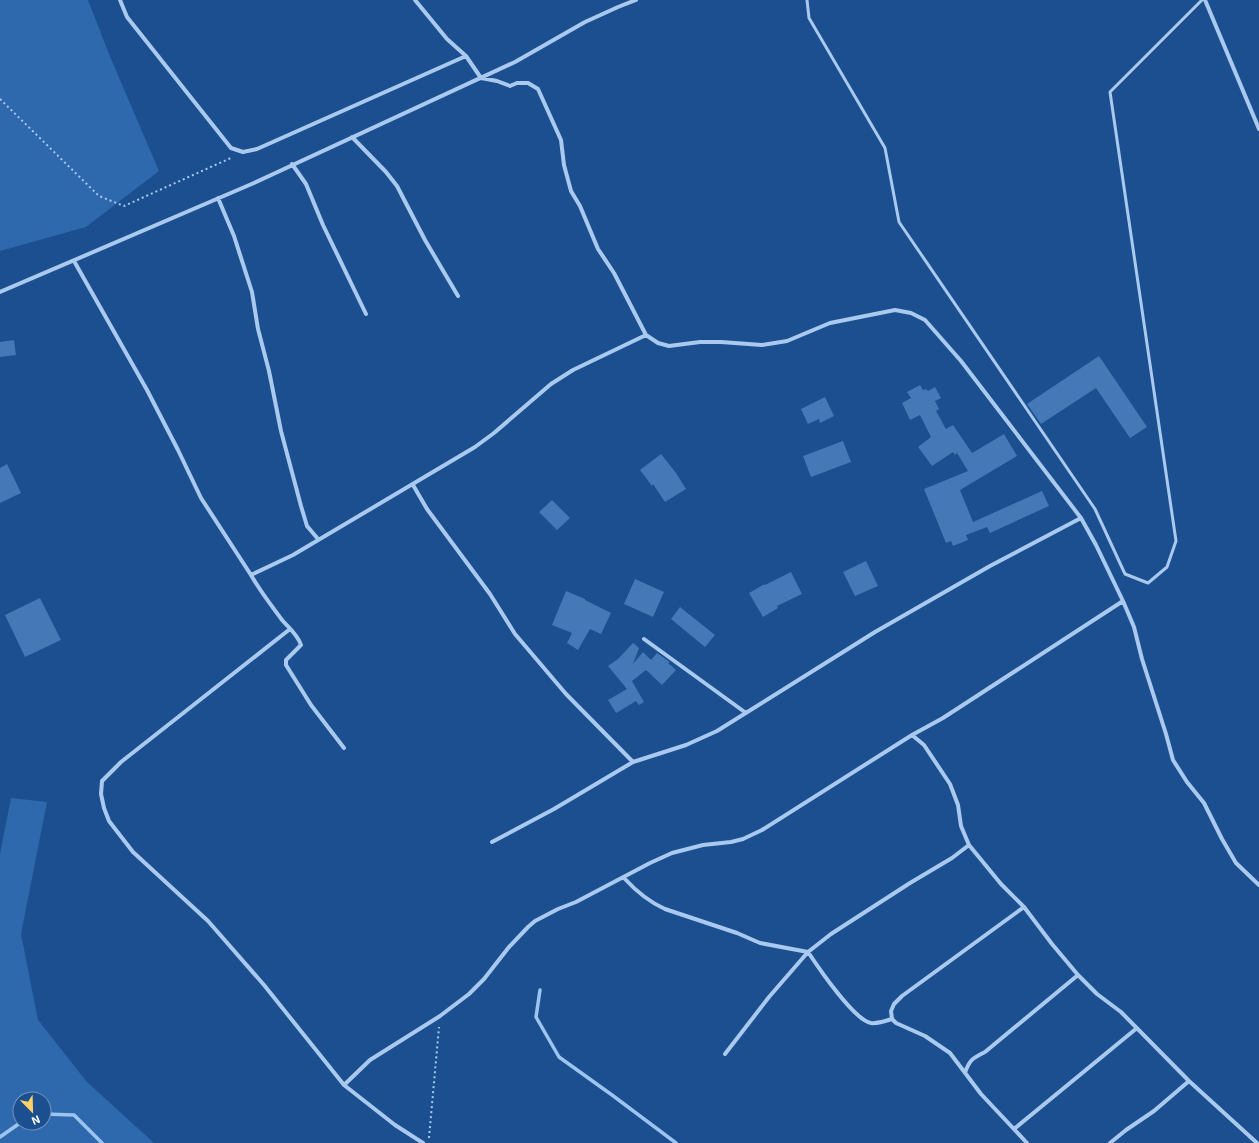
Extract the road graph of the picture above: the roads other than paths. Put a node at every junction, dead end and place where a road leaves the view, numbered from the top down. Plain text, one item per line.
1 (120, 0) edge
2 (415, 0) edge
3 (636, 0) edge
4 (807, 0) edge
5 (1202, 0) edge
6 (1205, 0) edge
7 (466, 56) junction
8 (481, 78) junction
9 (1259, 130) edge
10 (352, 137) junction
11 (292, 164) junction
12 (218, 198) junction
13 (74, 261) junction
14 (0, 292) edge
15 (458, 296) dead end
16 (366, 314) dead end
17 (646, 335) junction
18 (413, 485) junction
19 (1081, 518) junction
20 (318, 539) junction
21 (251, 575) junction
22 (1123, 601) junction
23 (290, 629) junction
24 (644, 639) dead end
25 (746, 713) junction
26 (912, 735) junction
27 (344, 748) dead end
28 (633, 762) junction
29 (492, 842) dead end
30 (969, 845) junction
31 (624, 878) junction
32 (1259, 886) edge
33 (1024, 907) junction
34 (808, 952) junction
35 (1078, 975) junction
36 (892, 1019) junction
37 (1137, 1028) junction
38 (725, 1054) dead end
39 (965, 1073) junction
40 (1189, 1081) junction
41 (344, 1084) junction
42 (1014, 1129) junction
43 (423, 1143) edge
44 (1026, 1143) edge
45 (1110, 1143) edge
46 (1257, 1143) edge

1 - 7 street
2 - 7 street
3 - 8 street
4 - 5 lane
6 - 9 street
7 - 8 street
8 - 10 street
8 - 17 street
10 - 11 street
10 - 15 street
11 - 12 street
11 - 16 street
12 - 13 street
12 - 20 street
13 - 14 street
13 - 21 street
17 - 18 street
17 - 19 street
18 - 20 street
18 - 28 street
19 - 22 street
19 - 25 street
20 - 21 street
21 - 23 street
22 - 26 street
22 - 32 street
23 - 27 street
23 - 41 street
24 - 25 street
25 - 28 street
26 - 30 street
26 - 31 street
28 - 29 street
30 - 33 street
30 - 34 street
31 - 34 street
31 - 41 street
33 - 35 street
33 - 36 street
34 - 36 street
34 - 38 street
35 - 37 street
35 - 39 street
36 - 39 street
37 - 40 street
37 - 42 street
39 - 42 street
40 - 45 street
40 - 46 street
41 - 43 street
42 - 44 street

